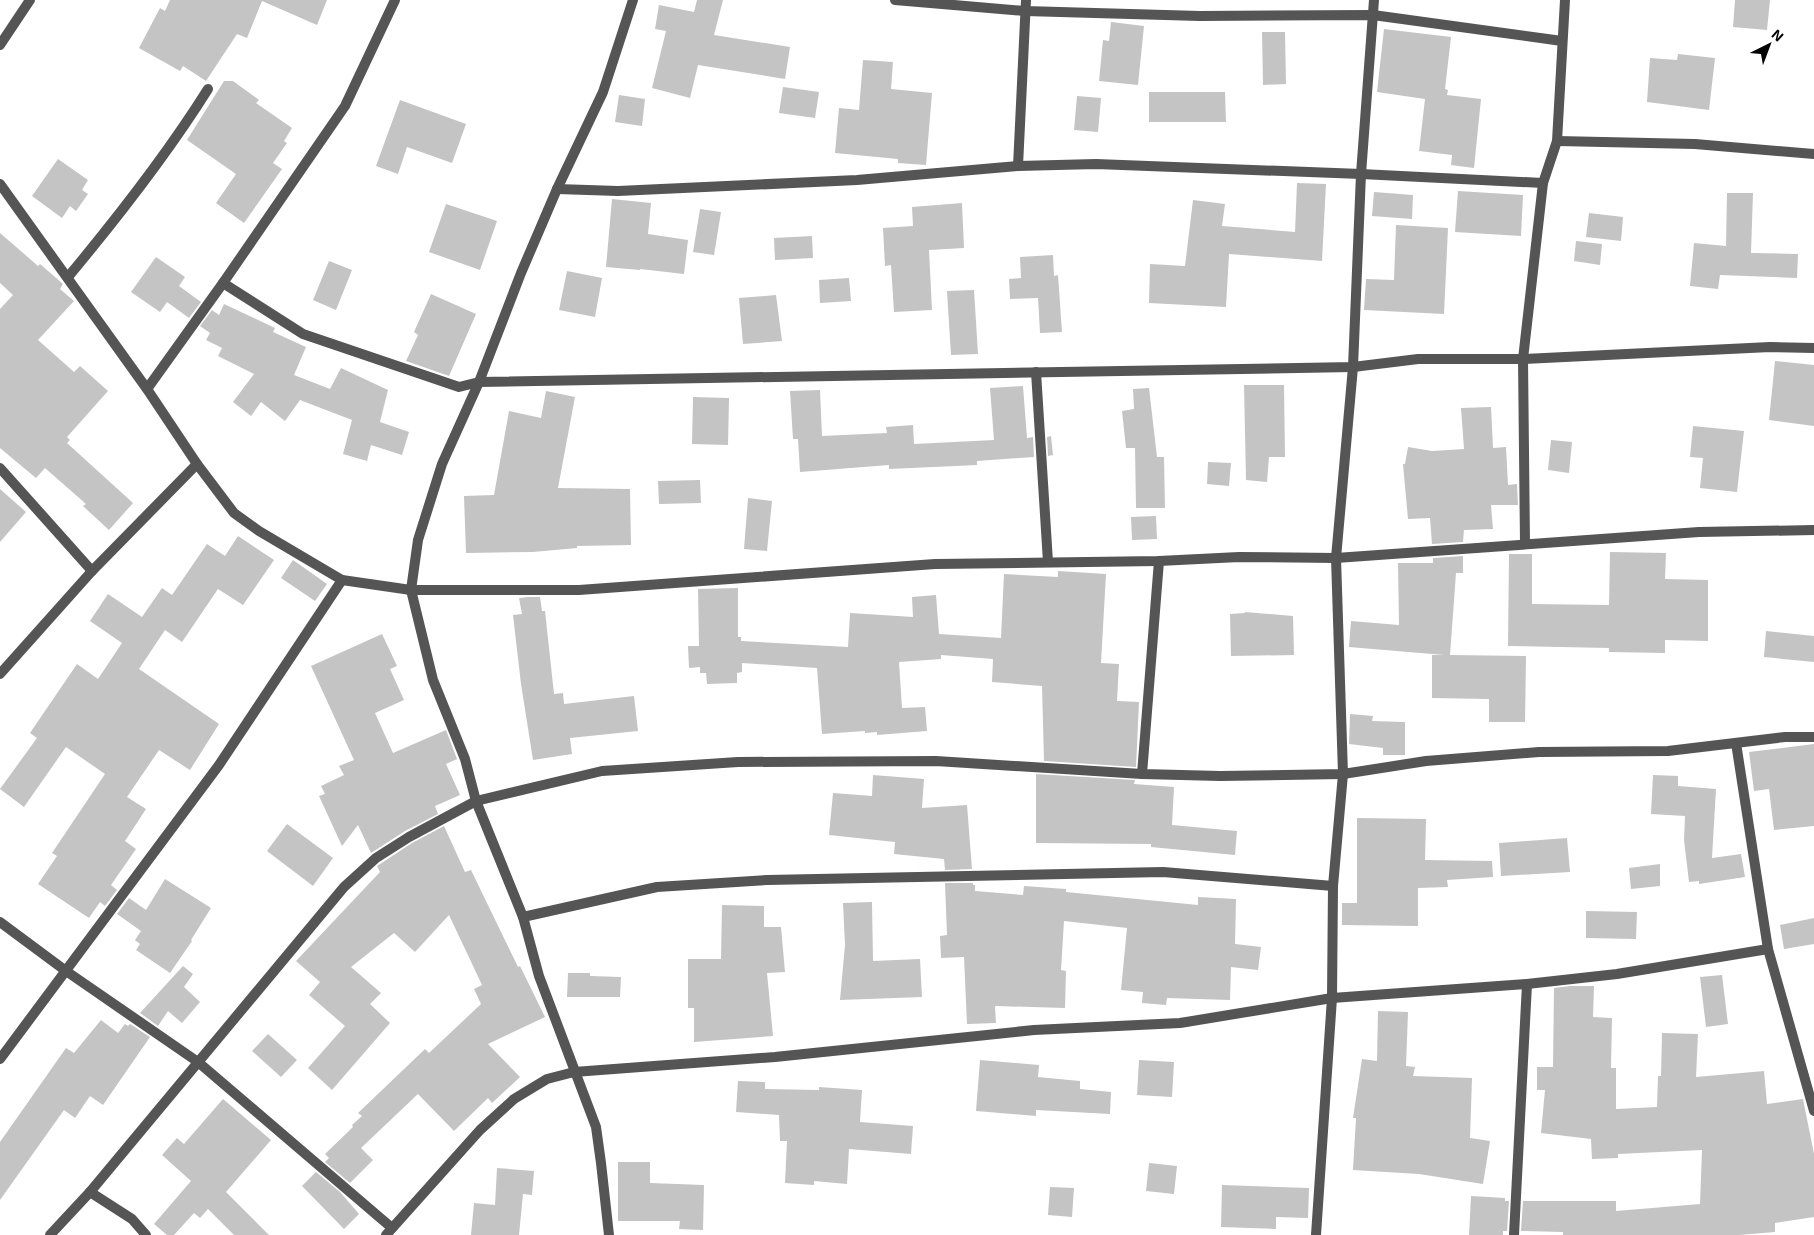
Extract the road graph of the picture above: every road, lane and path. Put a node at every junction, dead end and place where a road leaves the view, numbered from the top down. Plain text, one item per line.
1 (30, 0) edge
2 (395, 0) edge
3 (633, 0) edge
4 (895, 0) edge
5 (1026, 0) edge
6 (1374, 0) edge
7 (1565, 0) edge
8 (1025, 11) junction
9 (1373, 15) junction
10 (1562, 41) junction
11 (0, 45) edge
12 (208, 89) dead end
13 (1557, 141) junction
14 (1814, 154) edge
15 (1018, 166) junction
16 (1361, 174) junction
17 (1544, 183) junction
18 (0, 184) edge
19 (557, 190) junction
20 (68, 277) junction
21 (223, 283) junction
22 (1814, 348) edge
23 (1523, 358) junction
24 (1353, 367) junction
25 (1036, 372) junction
26 (479, 382) junction
27 (147, 389) junction
28 (197, 464) junction
29 (0, 468) edge
30 (1814, 530) edge
31 (1525, 544) junction
32 (1336, 558) junction
33 (1159, 561) junction
34 (1048, 562) junction
35 (92, 571) junction
36 (342, 580) junction
37 (411, 590) junction
38 (0, 674) edge
39 (1814, 737) edge
40 (1736, 743) junction
41 (1142, 774) junction
42 (1343, 774) junction
43 (476, 801) junction
44 (1333, 886) junction
45 (523, 917) junction
46 (0, 922) edge
47 (1768, 949) junction
48 (66, 971) junction
49 (1527, 984) junction
50 (1332, 998) junction
51 (0, 1059) edge
52 (198, 1062) junction
53 (574, 1072) junction
54 (1814, 1111) edge
55 (90, 1192) junction
56 (389, 1231) edge
57 (50, 1235) edge
58 (146, 1235) edge
59 (609, 1235) edge
60 (1316, 1235) edge
61 (1514, 1235) edge

1 - 11 street
2 - 21 street
3 - 19 street
4 - 8 street
5 - 8 street
6 - 9 street
7 - 10 street
8 - 9 street
8 - 15 street
9 - 10 street
9 - 16 street
10 - 13 street
12 - 20 street
13 - 14 street
13 - 17 street
15 - 16 street
15 - 19 street
16 - 17 street
16 - 24 street
17 - 23 street
18 - 20 street
19 - 26 street
20 - 27 street
21 - 26 street
21 - 27 street
22 - 23 street
23 - 24 street
23 - 31 street
24 - 25 street
24 - 32 street
25 - 26 street
25 - 34 street
26 - 37 street
27 - 28 street
28 - 35 street
28 - 36 street
29 - 35 street
30 - 31 street
31 - 32 street
32 - 33 street
32 - 42 street
33 - 34 street
33 - 41 street
34 - 37 street
35 - 38 street
36 - 37 street
36 - 48 street
37 - 43 street
39 - 40 street
40 - 42 street
40 - 47 street
41 - 42 street
41 - 43 street
42 - 44 street
43 - 45 street
43 - 52 street
44 - 45 street
44 - 50 street
45 - 53 street
46 - 48 street
47 - 49 street
47 - 54 street
48 - 51 street
48 - 52 street
49 - 50 street
49 - 61 street
50 - 53 street
50 - 60 street
52 - 55 street
52 - 56 street
53 - 56 street
53 - 59 street
55 - 57 street
55 - 58 street

